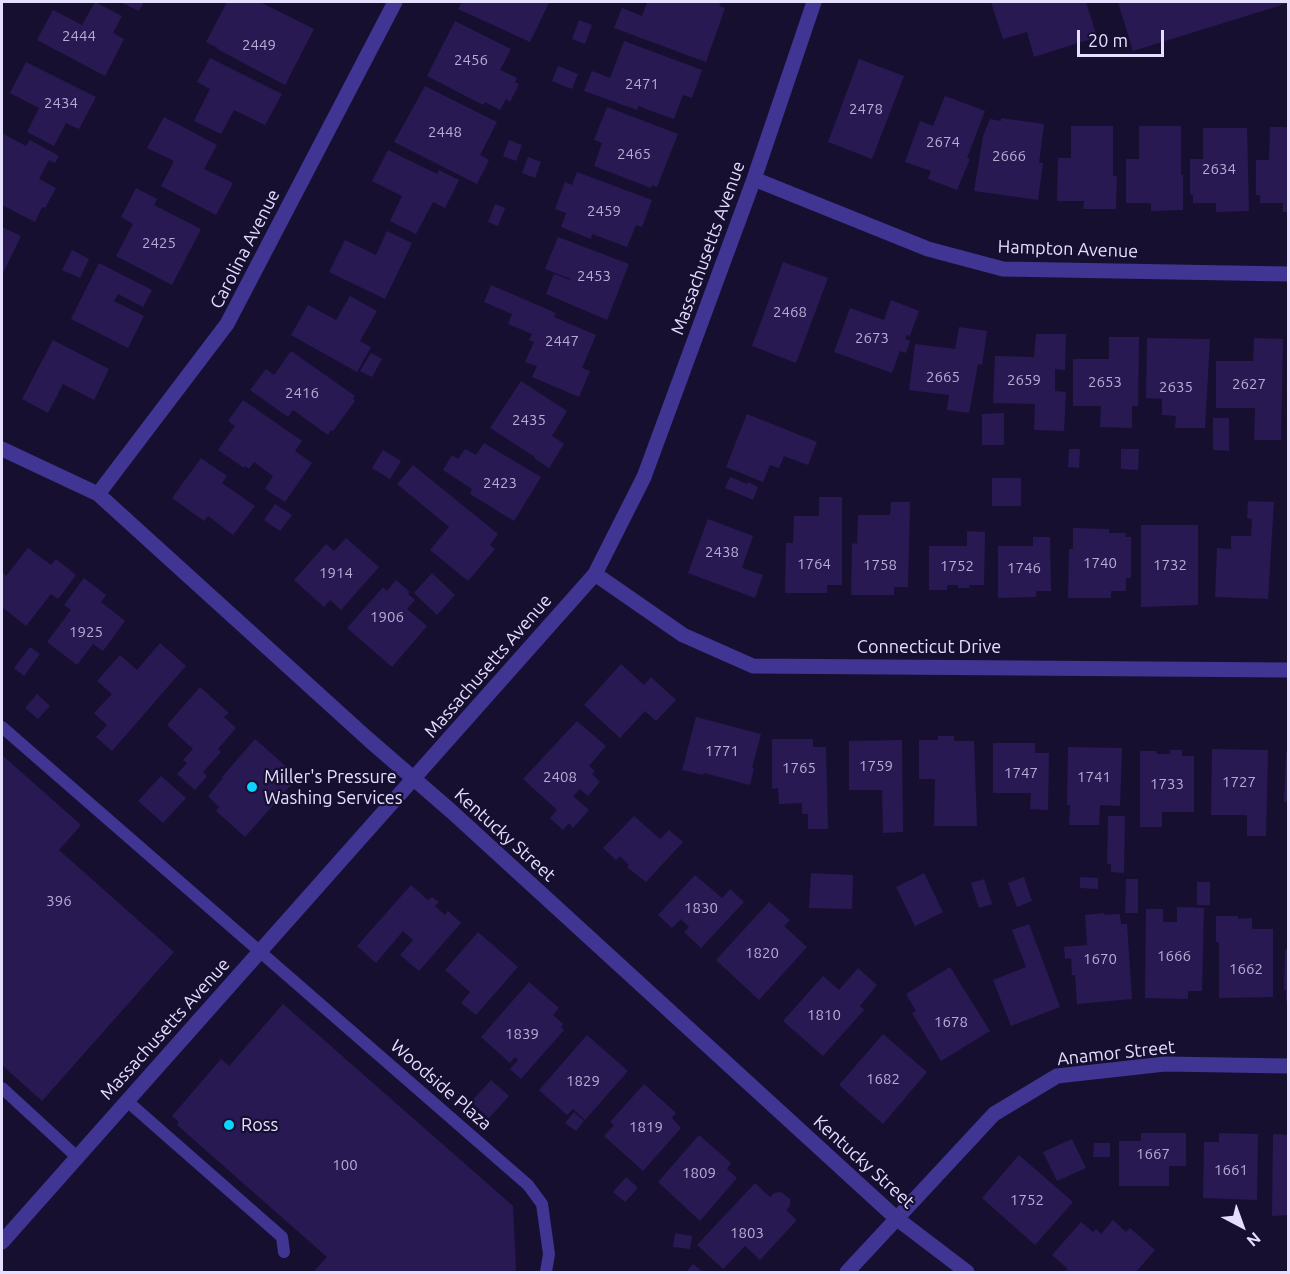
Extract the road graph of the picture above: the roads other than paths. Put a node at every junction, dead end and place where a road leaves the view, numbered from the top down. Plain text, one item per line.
1 (395, 2) edge
2 (814, 2) edge
3 (754, 179) junction
4 (1288, 274) edge
5 (2, 449) edge
6 (98, 494) junction
7 (595, 574) junction
8 (1288, 670) edge
9 (2, 727) edge
10 (414, 780) junction
11 (261, 951) junction
12 (1288, 1066) edge
13 (2, 1089) edge
14 (127, 1101) junction
15 (77, 1157) junction
16 (896, 1218) junction
17 (2, 1242) edge
18 (284, 1252) dead end
19 (546, 1272) edge
20 (847, 1272) edge
21 (967, 1272) edge

1 - 6 street, Carolina Avenue
2 - 3 street, Massachusetts Avenue
3 - 4 street, Hampton Avenue
3 - 7 street, Massachusetts Avenue
5 - 6 street, Kentucky Street
6 - 10 street, Kentucky Street
7 - 8 street, Connecticut Drive
7 - 10 street, Massachusetts Avenue
9 - 11 lane, Woodside Plaza
10 - 11 street, Massachusetts Avenue
10 - 16 street, Kentucky Street
11 - 14 street, Massachusetts Avenue
11 - 19 lane, Woodside Plaza
12 - 16 street, Anamor Street
13 - 15 lane
14 - 15 street, Massachusetts Avenue
14 - 18 lane
15 - 17 street, Massachusetts Avenue
16 - 20 street, Anamor Street
16 - 21 street, Kentucky Street

